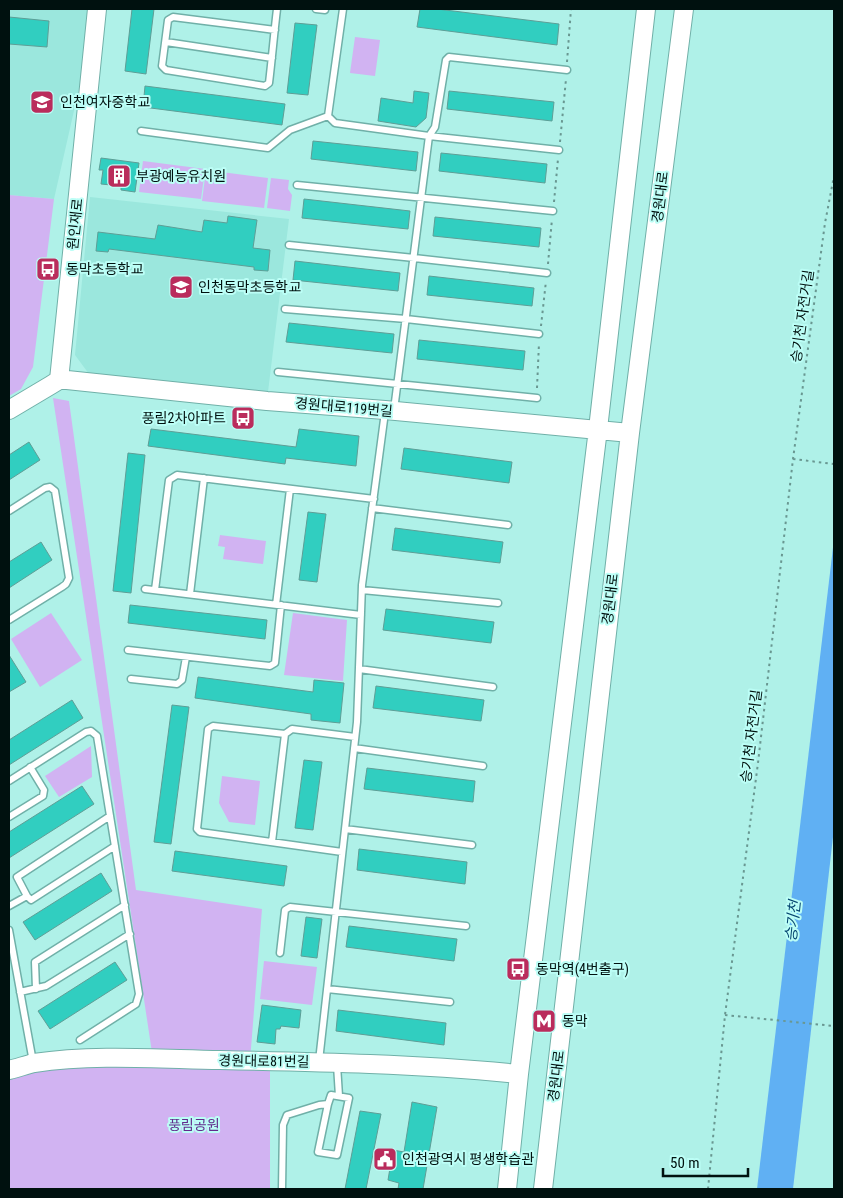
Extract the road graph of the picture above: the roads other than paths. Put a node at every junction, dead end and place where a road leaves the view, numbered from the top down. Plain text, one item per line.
1 (97, 9) edge
2 (277, 9) edge
3 (316, 9) edge
4 (343, 9) edge
5 (646, 9) edge
6 (684, 9) edge
7 (325, 10) edge
8 (275, 30) junction
9 (166, 42) junction
10 (272, 58) junction
11 (567, 70) dead end
12 (328, 116) junction
13 (141, 130) dead end
14 (429, 136) junction
15 (559, 150) dead end
16 (297, 185) dead end
17 (421, 198) junction
18 (552, 211) dead end
19 (289, 245) dead end
20 (414, 258) junction
21 (547, 273) dead end
22 (285, 309) dead end
23 (406, 320) junction
24 (540, 334) dead end
25 (278, 372) dead end
26 (59, 380) junction
27 (398, 383) junction
28 (537, 398) dead end
29 (9, 410) edge
30 (390, 410) junction
31 (598, 430) junction
32 (630, 433) junction
33 (204, 478) junction
34 (290, 489) junction
35 (374, 499) junction
36 (372, 508) junction
37 (9, 511) edge
38 (508, 525) dead end
39 (145, 589) dead end
40 (156, 590) junction
41 (362, 590) junction
42 (190, 594) junction
43 (498, 603) dead end
44 (279, 605) junction
45 (361, 615) junction
46 (9, 620) edge
47 (128, 650) dead end
48 (186, 656) junction
49 (359, 670) junction
50 (131, 679) dead end
51 (493, 687) dead end
52 (285, 734) junction
53 (355, 737) junction
54 (354, 748) junction
55 (482, 766) dead end
56 (30, 767) junction
57 (9, 781) edge
58 (110, 816) junction
59 (9, 817) edge
60 (345, 829) junction
61 (272, 842) junction
62 (472, 845) dead end
63 (115, 846) junction
64 (342, 852) junction
65 (27, 896) junction
66 (125, 905) junction
67 (9, 906) edge
68 (335, 912) junction
69 (466, 926) dead end
70 (9, 930) edge
71 (130, 934) junction
72 (280, 953) dead end
73 (36, 989) junction
74 (327, 989) junction
75 (20, 992) junction
76 (450, 1002) dead end
77 (80, 1040) dead end
78 (319, 1062) junction
79 (337, 1062) junction
80 (33, 1063) junction
81 (9, 1070) edge
82 (519, 1074) junction
83 (339, 1096) junction
84 (328, 1104) junction
85 (282, 1189) edge
86 (507, 1189) edge
87 (543, 1189) edge

1 - 26 main road, 원인재로
2 - 8 lane
3 - 7 lane
4 - 12 lane
5 - 31 main road
6 - 32 main road, 경원대로
8 - 9 lane
8 - 10 lane
9 - 10 lane
9 - 10 lane
11 - 14 lane
12 - 13 lane
12 - 14 lane
14 - 15 lane
14 - 17 lane
16 - 17 lane
17 - 18 lane
17 - 20 lane
19 - 20 lane
20 - 21 lane
20 - 23 lane
22 - 23 lane
23 - 24 lane
23 - 27 lane
25 - 27 lane
26 - 29 main road
26 - 30 main road, 경원대로119번길
27 - 28 lane
27 - 30 lane
30 - 31 main road, 경원대로119번길
30 - 35 lane
31 - 32 main road, 경원대로119번길
31 - 82 main road
32 - 87 main road, 경원대로
33 - 34 lane
33 - 40 lane
33 - 42 lane
34 - 35 lane
34 - 44 lane
35 - 36 lane
36 - 38 lane
36 - 41 lane
37 - 46 lane
39 - 40 lane
40 - 42 lane
41 - 43 lane
41 - 45 lane
42 - 44 lane
44 - 45 lane
44 - 48 lane
45 - 49 lane
47 - 48 lane
48 - 50 lane
49 - 51 lane
49 - 53 lane
52 - 53 lane
52 - 61 lane
52 - 61 lane
53 - 54 lane
54 - 55 lane
54 - 60 lane
56 - 57 lane
56 - 58 lane
56 - 59 lane
58 - 63 lane
58 - 65 lane
60 - 62 lane
60 - 64 lane
61 - 64 lane
63 - 65 lane
63 - 66 lane
64 - 68 lane
65 - 67 lane
66 - 71 lane
66 - 73 lane
68 - 69 lane
68 - 72 lane
68 - 74 lane
70 - 75 lane
71 - 73 lane
71 - 77 lane
73 - 75 lane
74 - 76 lane
74 - 78 lane
75 - 80 lane
78 - 79 main road, 경원대로81번길
78 - 80 main road, 경원대로81번길
79 - 82 main road, 경원대로81번길
79 - 83 lane
80 - 81 main road, 경원대로81번길
82 - 86 main road
83 - 84 lane
83 - 84 lane
84 - 85 lane

